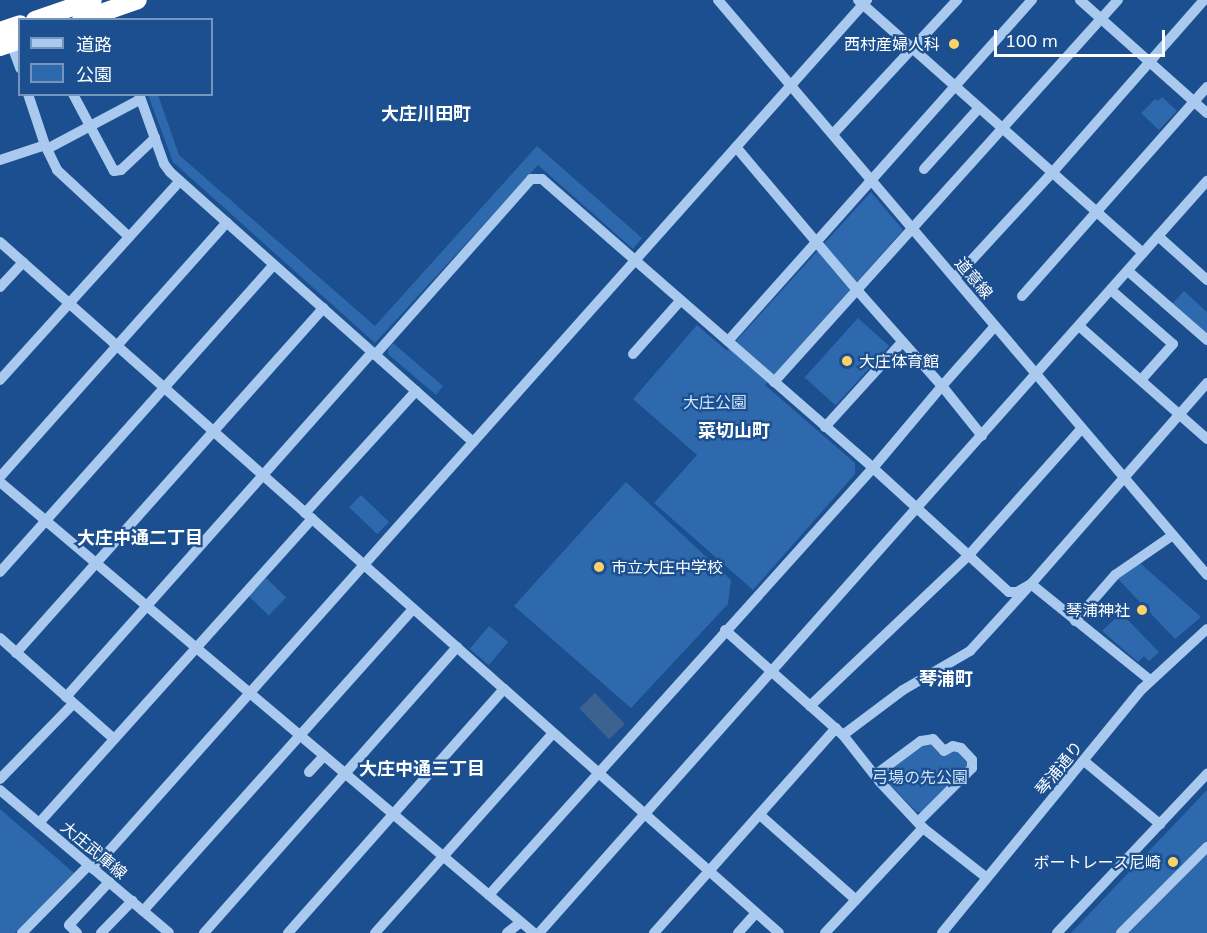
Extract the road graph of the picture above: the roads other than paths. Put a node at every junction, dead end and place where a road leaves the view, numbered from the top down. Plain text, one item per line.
1 (93, 0) edge
2 (138, 0) edge
3 (718, 0) edge
4 (957, 0) edge
5 (1032, 0) edge
6 (1080, 0) edge
7 (1118, 0) edge
8 (1204, 0) edge
9 (863, 2) edge
10 (70, 9) edge
11 (109, 10) edge
12 (41, 18) edge
13 (1101, 19) junction
14 (18, 27) edge
15 (8, 40) edge
16 (912, 49) junction
17 (1149, 62) junction
18 (18, 63) edge
19 (791, 85) junction
20 (955, 86) junction
21 (1207, 87) edge
22 (29, 96) edge
23 (75, 96) edge
24 (140, 97) edge
25 (1194, 102) junction
26 (979, 108) junction
27 (1207, 113) edge
28 (90, 126) junction
29 (1004, 130) junction
30 (833, 134) junction
31 (155, 138) junction
32 (46, 147) junction
33 (736, 147) junction
34 (0, 160) edge
35 (924, 169) dead end
36 (1052, 173) junction
37 (180, 181) junction
38 (873, 181) junction
39 (1207, 181) edge
40 (1096, 212) junction
41 (226, 222) junction
42 (913, 228) junction
43 (1158, 236) junction
44 (129, 237) junction
45 (0, 242) edge
46 (817, 242) junction
47 (1143, 253) junction
48 (635, 260) junction
49 (22, 262) junction
50 (274, 265) junction
51 (1128, 271) junction
52 (955, 278) junction
53 (1207, 280) edge
54 (0, 287) edge
55 (857, 290) junction
56 (1111, 290) junction
57 (1022, 296) dead end
58 (681, 300) junction
59 (69, 303) junction
60 (323, 308) junction
61 (995, 326) junction
62 (1079, 326) junction
63 (1207, 340) edge
64 (728, 341) junction
65 (902, 342) junction
66 (117, 346) junction
67 (373, 353) junction
68 (633, 354) dead end
69 (1037, 375) junction
70 (0, 380) edge
71 (1141, 380) junction
72 (774, 382) junction
73 (1207, 383) edge
74 (942, 386) junction
75 (165, 388) junction
76 (416, 391) junction
77 (1180, 415) junction
78 (825, 427) junction
79 (1082, 429) junction
80 (214, 432) junction
81 (982, 436) junction
82 (1207, 439) edge
83 (473, 442) junction
84 (873, 468) junction
85 (262, 475) junction
86 (0, 477) edge
87 (1124, 478) junction
88 (0, 482) edge
89 (915, 509) junction
90 (308, 516) junction
91 (45, 520) junction
92 (1173, 536) junction
93 (968, 556) junction
94 (96, 564) junction
95 (364, 565) junction
96 (0, 572) edge
97 (1207, 575) edge
98 (1032, 584) junction
99 (147, 606) junction
100 (413, 609) junction
101 (1075, 621) junction
102 (1207, 629) edge
103 (725, 630) junction
104 (0, 638) edge
105 (457, 647) junction
106 (196, 648) junction
107 (16, 653) junction
108 (772, 670) junction
109 (1150, 680) junction
110 (504, 689) junction
111 (250, 694) junction
112 (70, 700) junction
113 (810, 706) junction
114 (839, 732) junction
115 (553, 733) junction
116 (300, 736) junction
117 (114, 739) junction
118 (321, 754) junction
119 (1084, 761) junction
120 (306, 770) dead end
121 (345, 773) junction
122 (598, 773) junction
123 (1207, 774) edge
124 (875, 776) junction
125 (0, 779) edge
126 (0, 790) edge
127 (644, 813) junction
128 (393, 814) junction
129 (760, 815) junction
130 (39, 824) junction
131 (1160, 824) junction
132 (920, 825) junction
133 (1207, 847) edge
134 (442, 856) junction
135 (91, 867) junction
136 (709, 872) junction
137 (987, 878) junction
138 (109, 882) junction
139 (489, 895) junction
140 (856, 900) junction
141 (132, 901) junction
142 (143, 911) junction
143 (756, 913) junction
144 (520, 922) junction
145 (22, 933) edge
146 (77, 933) edge
147 (101, 933) edge
148 (169, 933) edge
149 (204, 933) edge
150 (288, 933) edge
151 (375, 933) edge
152 (507, 933) edge
153 (534, 933) edge
154 (539, 933) edge
155 (654, 933) edge
156 (738, 933) edge
157 (778, 933) edge
158 (825, 933) edge
159 (942, 933) edge
160 (1057, 933) edge
161 (1121, 933) edge

1 - 10 highway
2 - 11 highway
3 - 19 street, 道意線
4 - 16 street
5 - 20 street
6 - 13 street
7 - 13 street
8 - 17 street
9 - 16 street
9 - 19 street
10 - 11 highway
10 - 12 highway
13 - 17 street
13 - 29 street
14 - 15 highway
15 - 18 street
16 - 20 street
16 - 30 street
17 - 25 street
17 - 36 street
19 - 30 street, 道意線
19 - 33 street
20 - 26 street
20 - 38 street
21 - 25 street
22 - 32 street
23 - 28 street
24 - 28 street
24 - 31 street
25 - 27 street
25 - 40 street
26 - 29 street
26 - 35 street
28 - 31 street
28 - 32 street
29 - 36 street
29 - 42 street
30 - 38 street, 道意線
31 - 37 street
32 - 34 street
32 - 44 street
33 - 46 street
33 - 48 street
36 - 40 street
36 - 52 street
37 - 41 street
37 - 44 street
38 - 42 street, 道意線
38 - 46 street
39 - 43 street
40 - 47 street
40 - 57 street
41 - 50 street
41 - 66 street
42 - 52 street, 道意線
42 - 55 street
43 - 47 street
43 - 53 street
44 - 59 street
45 - 49 street
46 - 55 street
46 - 64 street
47 - 51 street
48 - 58 street
48 - 67 street
48 - 83 street
49 - 54 street
49 - 59 street
50 - 60 street
50 - 75 street
51 - 56 street
51 - 63 street
52 - 61 street, 道意線
55 - 65 street
55 - 72 street
56 - 62 street
56 - 71 street
58 - 64 street
58 - 68 street
59 - 66 street
59 - 70 street
60 - 67 street
60 - 80 street
61 - 69 street, 道意線
61 - 74 street
62 - 69 street
62 - 71 street
64 - 72 street
65 - 74 street
65 - 78 street
66 - 75 street
66 - 86 street
67 - 76 street
67 - 85 street
69 - 79 street, 道意線
69 - 81 street
71 - 77 street
72 - 78 street
73 - 77 street
74 - 81 street
74 - 84 street
75 - 80 street
75 - 91 street
76 - 83 street
76 - 90 street
77 - 82 street
77 - 87 street
78 - 84 street
79 - 87 street, 道意線
79 - 93 street
80 - 85 street
80 - 94 street
81 - 89 street
83 - 95 street
84 - 89 street
84 - 103 street
85 - 90 street
85 - 99 street
87 - 92 street, 道意線
87 - 98 street
88 - 91 street
89 - 93 street
89 - 108 street
90 - 95 street
90 - 106 street
91 - 94 street
91 - 96 street
92 - 97 street, 道意線
92 - 101 street
93 - 98 street
93 - 113 street
94 - 99 street
94 - 107 street
95 - 100 street
95 - 111 street
98 - 101 street
98 - 114 street
99 - 106 street
99 - 112 street
100 - 105 street
100 - 116 street
101 - 109 street
102 - 109 street, 琴浦通り
103 - 108 street
103 - 122 street
104 - 107 street
105 - 110 street
105 - 121 street
106 - 111 street
106 - 117 street
107 - 112 street
108 - 113 street
108 - 127 street
109 - 119 street, 琴浦通り
110 - 115 street
110 - 128 street
111 - 116 street
111 - 135 street
112 - 117 street
112 - 125 street
113 - 114 street
114 - 124 street
114 - 129 street
115 - 122 street
115 - 134 street
116 - 118 street
116 - 142 street
117 - 130 street
118 - 120 street
118 - 121 street
119 - 131 street
119 - 137 street, 琴浦通り
121 - 128 street
121 - 149 street
122 - 127 street
122 - 139 street
123 - 131 street
124 - 132 street
124 - 132 street
126 - 130 street, 大庄武庫線
127 - 136 street
127 - 154 street
128 - 134 street
128 - 150 street
129 - 136 street
129 - 140 street
130 - 135 street, 大庄武庫線
131 - 160 street
132 - 137 street
132 - 140 street
133 - 161 street
134 - 139 street
134 - 151 street
135 - 138 street, 大庄武庫線
135 - 145 street
136 - 143 street
136 - 155 street
137 - 159 street, 琴浦通り
138 - 141 street, 大庄武庫線
138 - 146 street
139 - 144 street
140 - 158 street
141 - 142 street, 大庄武庫線
141 - 147 street
142 - 148 street, 大庄武庫線
143 - 156 street
143 - 157 street
144 - 152 street
144 - 153 street

